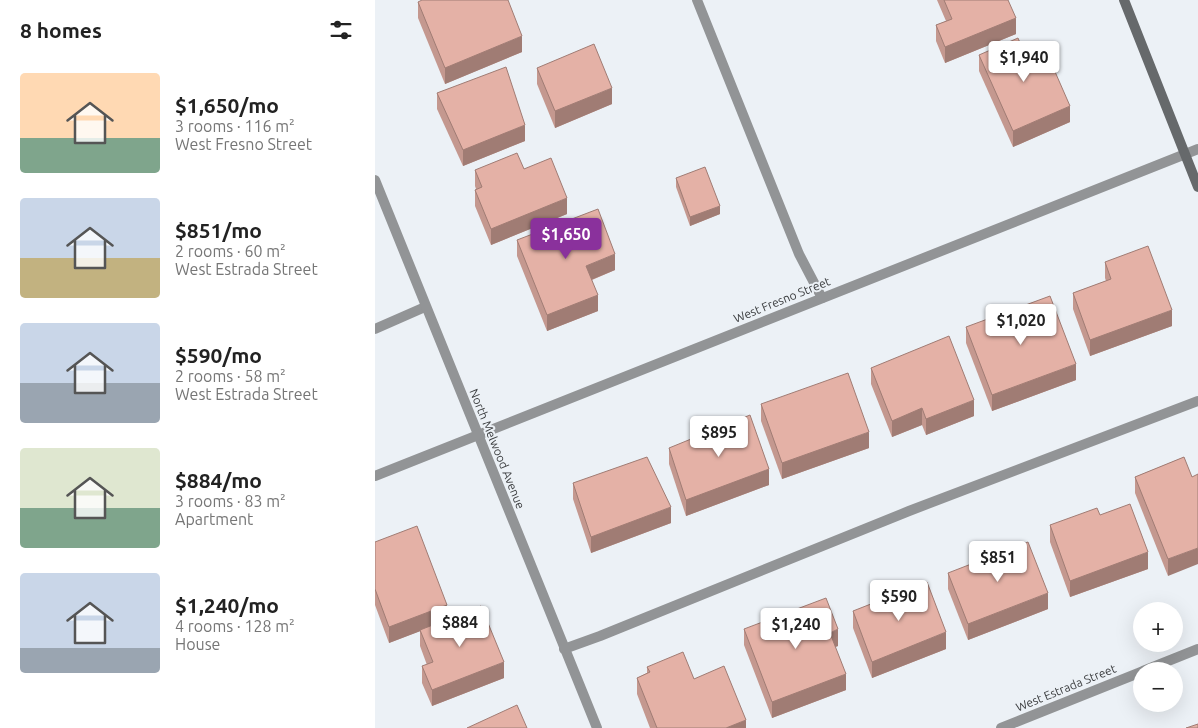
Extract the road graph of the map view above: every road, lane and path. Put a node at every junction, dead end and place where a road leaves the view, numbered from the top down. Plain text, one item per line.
1 (697, 0) edge
2 (1124, 0) edge
3 (1198, 149) edge
4 (1185, 154) junction
5 (375, 180) edge
6 (1198, 187) edge
7 (822, 298) junction
8 (425, 307) junction
9 (375, 329) edge
10 (1198, 401) edge
11 (477, 435) junction
12 (375, 476) edge
13 (564, 649) junction
14 (1198, 649) edge
15 (1166, 662) edge
16 (1133, 676) edge
17 (597, 728) edge
18 (1001, 728) edge

1 - 7 street
2 - 4 main road
3 - 4 street, West Fresno Street
4 - 6 main road
4 - 7 street, West Fresno Street
5 - 8 street, North Melwood Avenue
7 - 11 street, West Fresno Street
8 - 9 street
8 - 11 street, North Melwood Avenue
10 - 13 street
11 - 12 street, West Fresno Street
11 - 13 street, North Melwood Avenue
13 - 17 street, North Melwood Avenue
14 - 15 street, West Estrada Street
16 - 18 street, West Estrada Street

